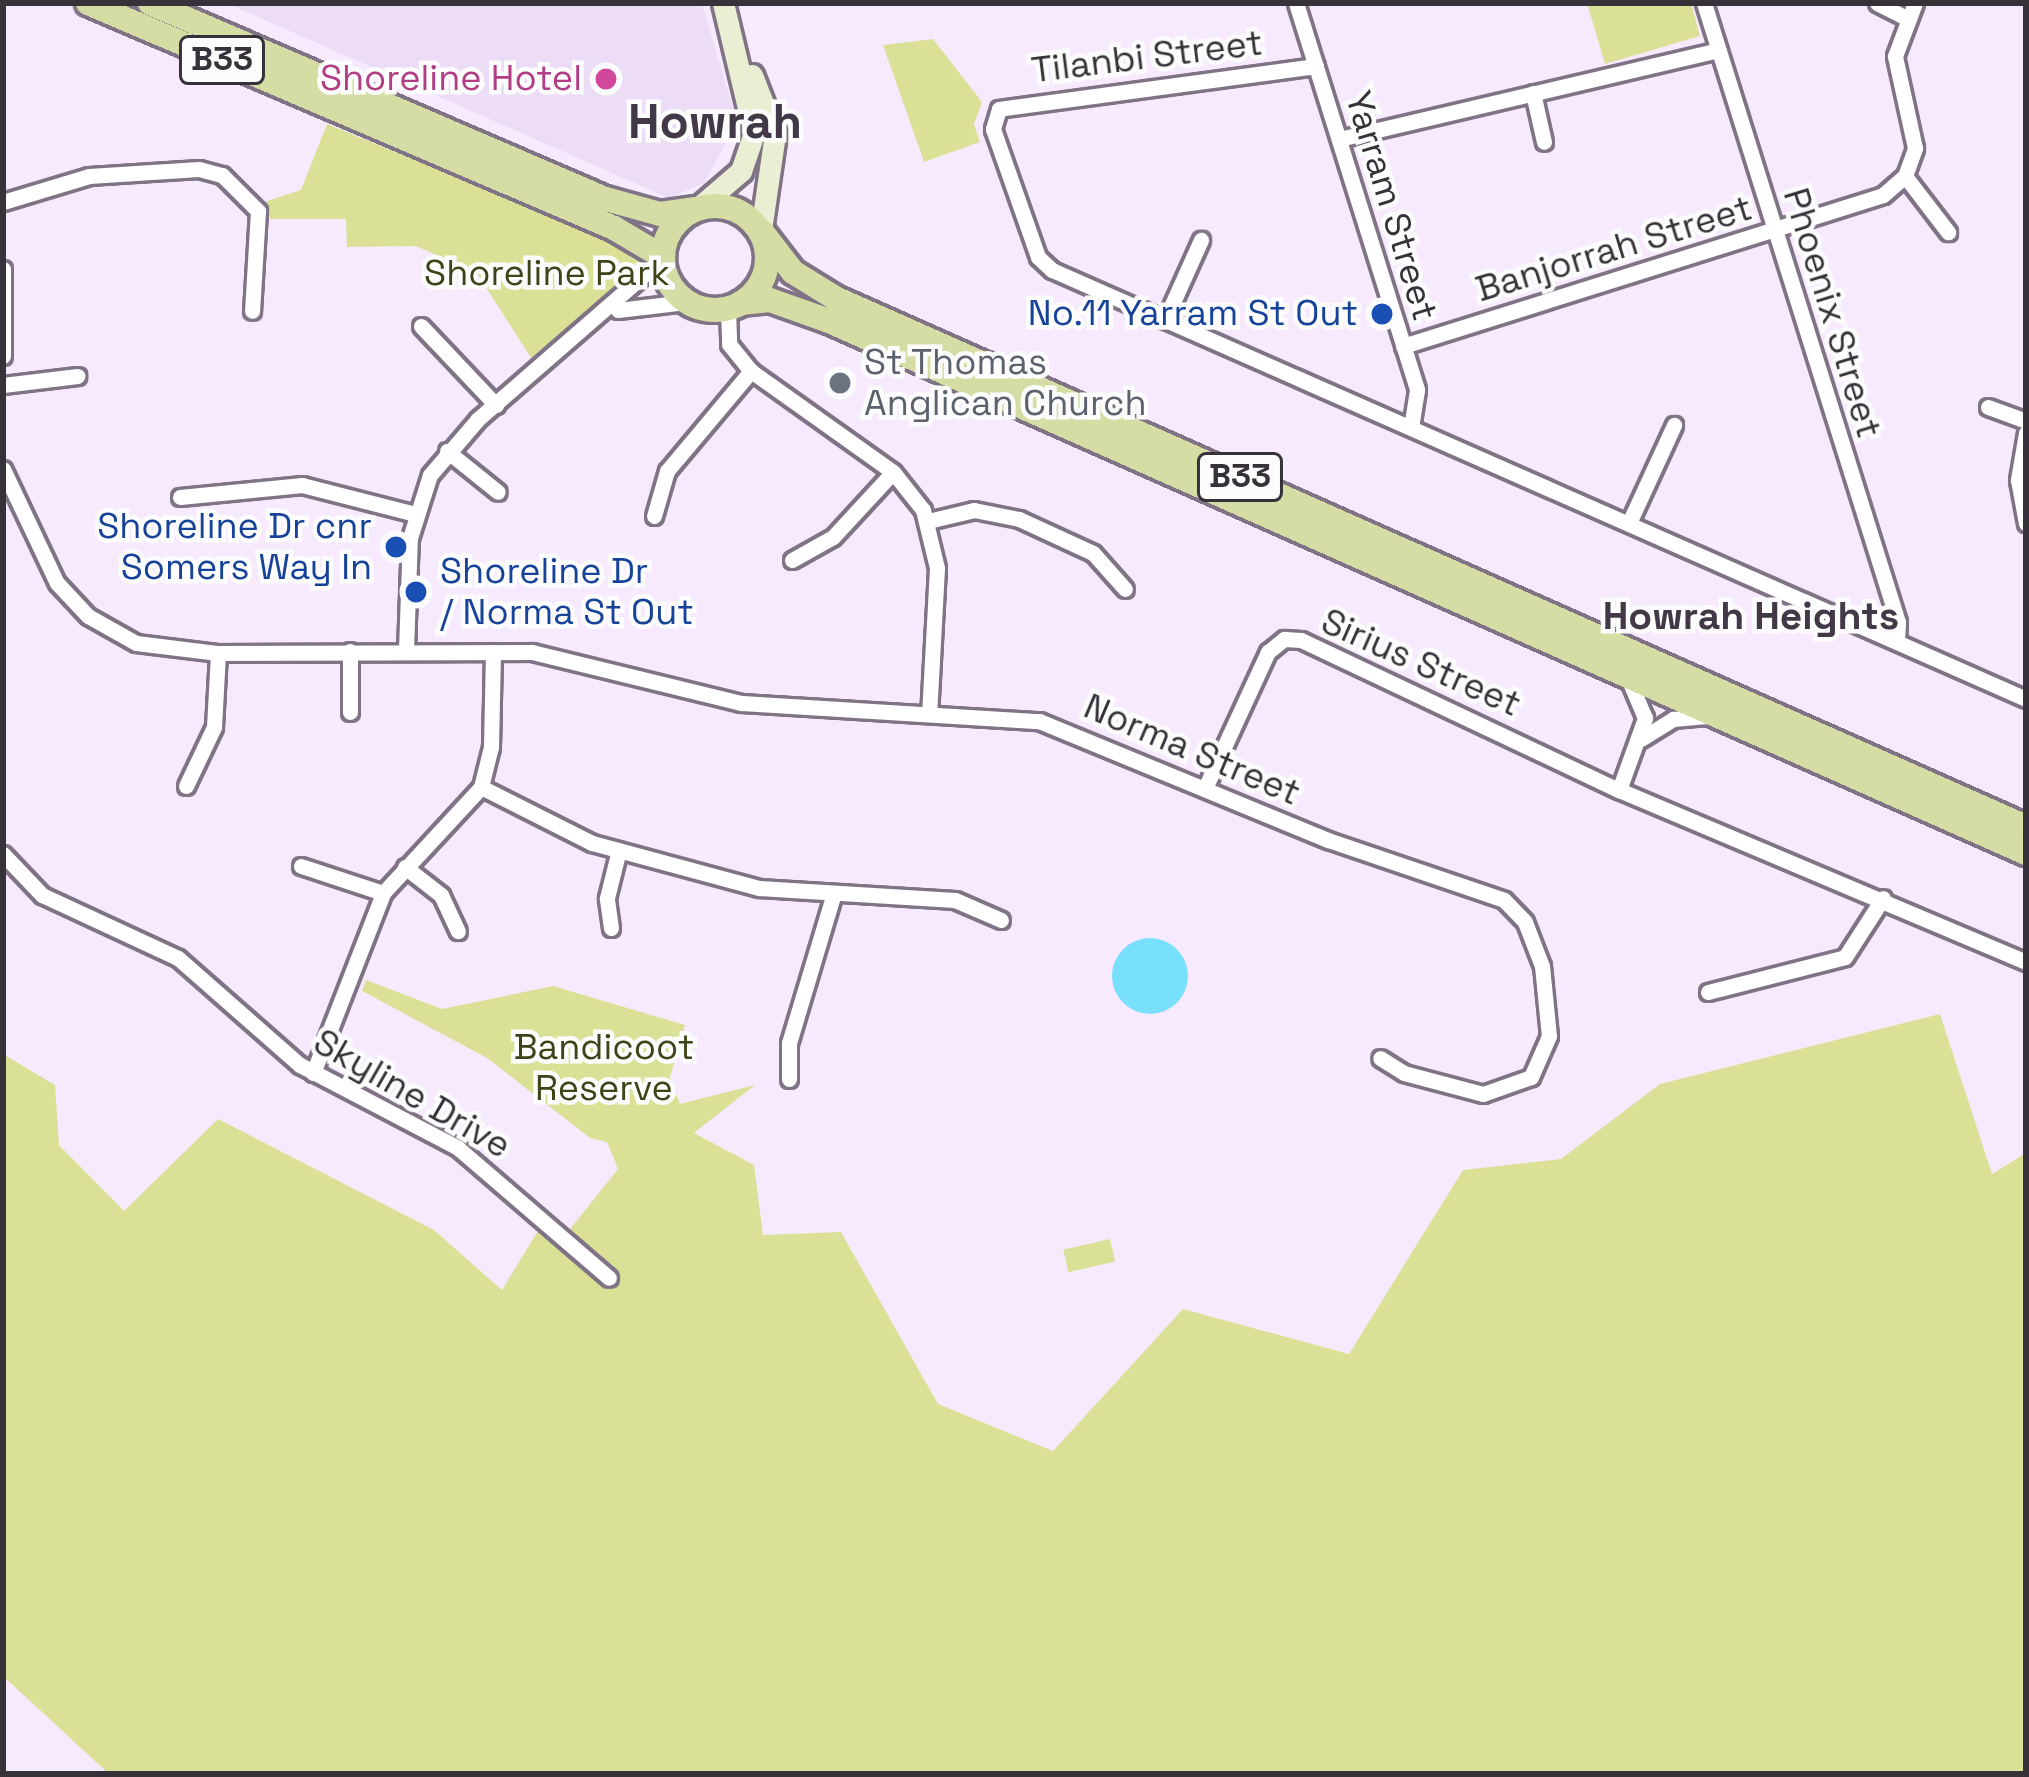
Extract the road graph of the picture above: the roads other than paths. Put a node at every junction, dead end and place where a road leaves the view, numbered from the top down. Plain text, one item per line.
1 (88, 3) edge
2 (150, 3) edge
3 (723, 3) edge
4 (1296, 3) edge
5 (1704, 3) edge
6 (1877, 3) edge
7 (1910, 10) edge
8 (1719, 50) junction
9 (740, 54) junction
10 (1316, 66) junction
11 (1533, 93) junction
12 (1339, 139) junction
13 (1544, 142) dead end
14 (1905, 176) junction
15 (3, 202) edge
16 (697, 209) junction
17 (1775, 230) junction
18 (762, 231) junction
19 (1948, 232) dead end
20 (1202, 240) dead end
21 (663, 258) junction
22 (3, 269) edge
23 (686, 302) junction
24 (735, 306) junction
25 (252, 311) dead end
26 (603, 316) junction
27 (1166, 320) junction
28 (421, 326) dead end
29 (1403, 346) junction
30 (3, 356) edge
31 (752, 371) junction
32 (77, 376) dead end
33 (3, 385) edge
34 (496, 405) junction
35 (1988, 407) dead end
36 (2026, 422) edge
37 (1674, 425) dead end
38 (1411, 426) junction
39 (2026, 433) edge
40 (447, 451) junction
41 (3, 469) edge
42 (893, 472) junction
43 (498, 492) dead end
44 (180, 497) dead end
45 (415, 514) junction
46 (654, 516) dead end
47 (928, 521) junction
48 (1629, 523) junction
49 (2026, 523) edge
50 (791, 560) dead end
51 (1125, 589) dead end
52 (1897, 641) junction
53 (406, 650) junction
54 (350, 651) junction
55 (493, 652) junction
56 (218, 653) junction
57 (1625, 675) junction
58 (2026, 699) edge
59 (350, 712) dead end
60 (929, 714) junction
61 (1718, 716) junction
62 (1641, 739) junction
63 (186, 786) dead end
64 (1206, 786) junction
65 (481, 787) junction
66 (1619, 790) junction
67 (2026, 827) edge
68 (619, 850) junction
69 (3, 854) edge
70 (2026, 854) edge
71 (301, 866) dead end
72 (404, 867) junction
73 (383, 893) junction
74 (833, 896) junction
75 (1883, 898) junction
76 (1001, 920) dead end
77 (611, 928) dead end
78 (458, 932) dead end
79 (2026, 962) edge
80 (1708, 992) dead end
81 (1380, 1058) dead end
82 (314, 1073) junction
83 (789, 1079) dead end
84 (609, 1277) dead end

1 - 21 main road, B33
2 - 16 main road, B33
3 - 9 main road
4 - 10 street, Yarram Street
5 - 8 street, Phoenix Street
6 - 7 street
7 - 14 street
8 - 11 street
8 - 17 street, Phoenix Street
9 - 16 main road
9 - 18 main road
10 - 12 street, Yarram Street
10 - 27 street, Tilanbi Street
11 - 12 street
11 - 13 street
12 - 29 street, Yarram Street
14 - 17 street, Banjorrah Street
14 - 19 street
15 - 25 street
16 - 18 main road, B33
16 - 21 main road
17 - 29 street, Banjorrah Street
17 - 52 street, Phoenix Street
18 - 24 main road
18 - 67 main road, B33
20 - 27 street
21 - 23 main road
21 - 26 street
22 - 30 street
23 - 24 main road, B33
23 - 26 street
24 - 31 street
24 - 57 main road, B33
26 - 34 street
27 - 38 street, Tilanbi Street
28 - 34 street
29 - 38 street, Yarram Street
31 - 42 street
31 - 46 street
32 - 33 street
34 - 40 street
35 - 36 street
37 - 48 street
38 - 48 street, Tilanbi Street
39 - 49 street
40 - 43 street
40 - 45 street
41 - 56 street, Norma Street
42 - 47 street
42 - 50 street
44 - 45 street
45 - 53 street
47 - 51 street
47 - 60 street
48 - 52 street, Tilanbi Street
52 - 58 street, Tilanbi Street
53 - 54 street, Norma Street
53 - 55 street, Norma Street
54 - 56 street, Norma Street
54 - 59 street
55 - 60 street, Norma Street
55 - 65 street
56 - 63 street
57 - 61 main road, B33
57 - 62 street
60 - 64 street, Norma Street
61 - 62 street
61 - 70 main road, B33
62 - 66 street
64 - 66 street, Sirius Street
64 - 81 street, Norma Street
65 - 68 street
65 - 72 street
66 - 75 street, Sirius Street
68 - 74 street
68 - 77 street
69 - 82 street, Skyline Drive
71 - 73 street
72 - 73 street
72 - 78 street
73 - 82 street
74 - 76 street
74 - 83 street
75 - 79 street, Sirius Street
75 - 80 street
82 - 84 street, Skyline Drive

